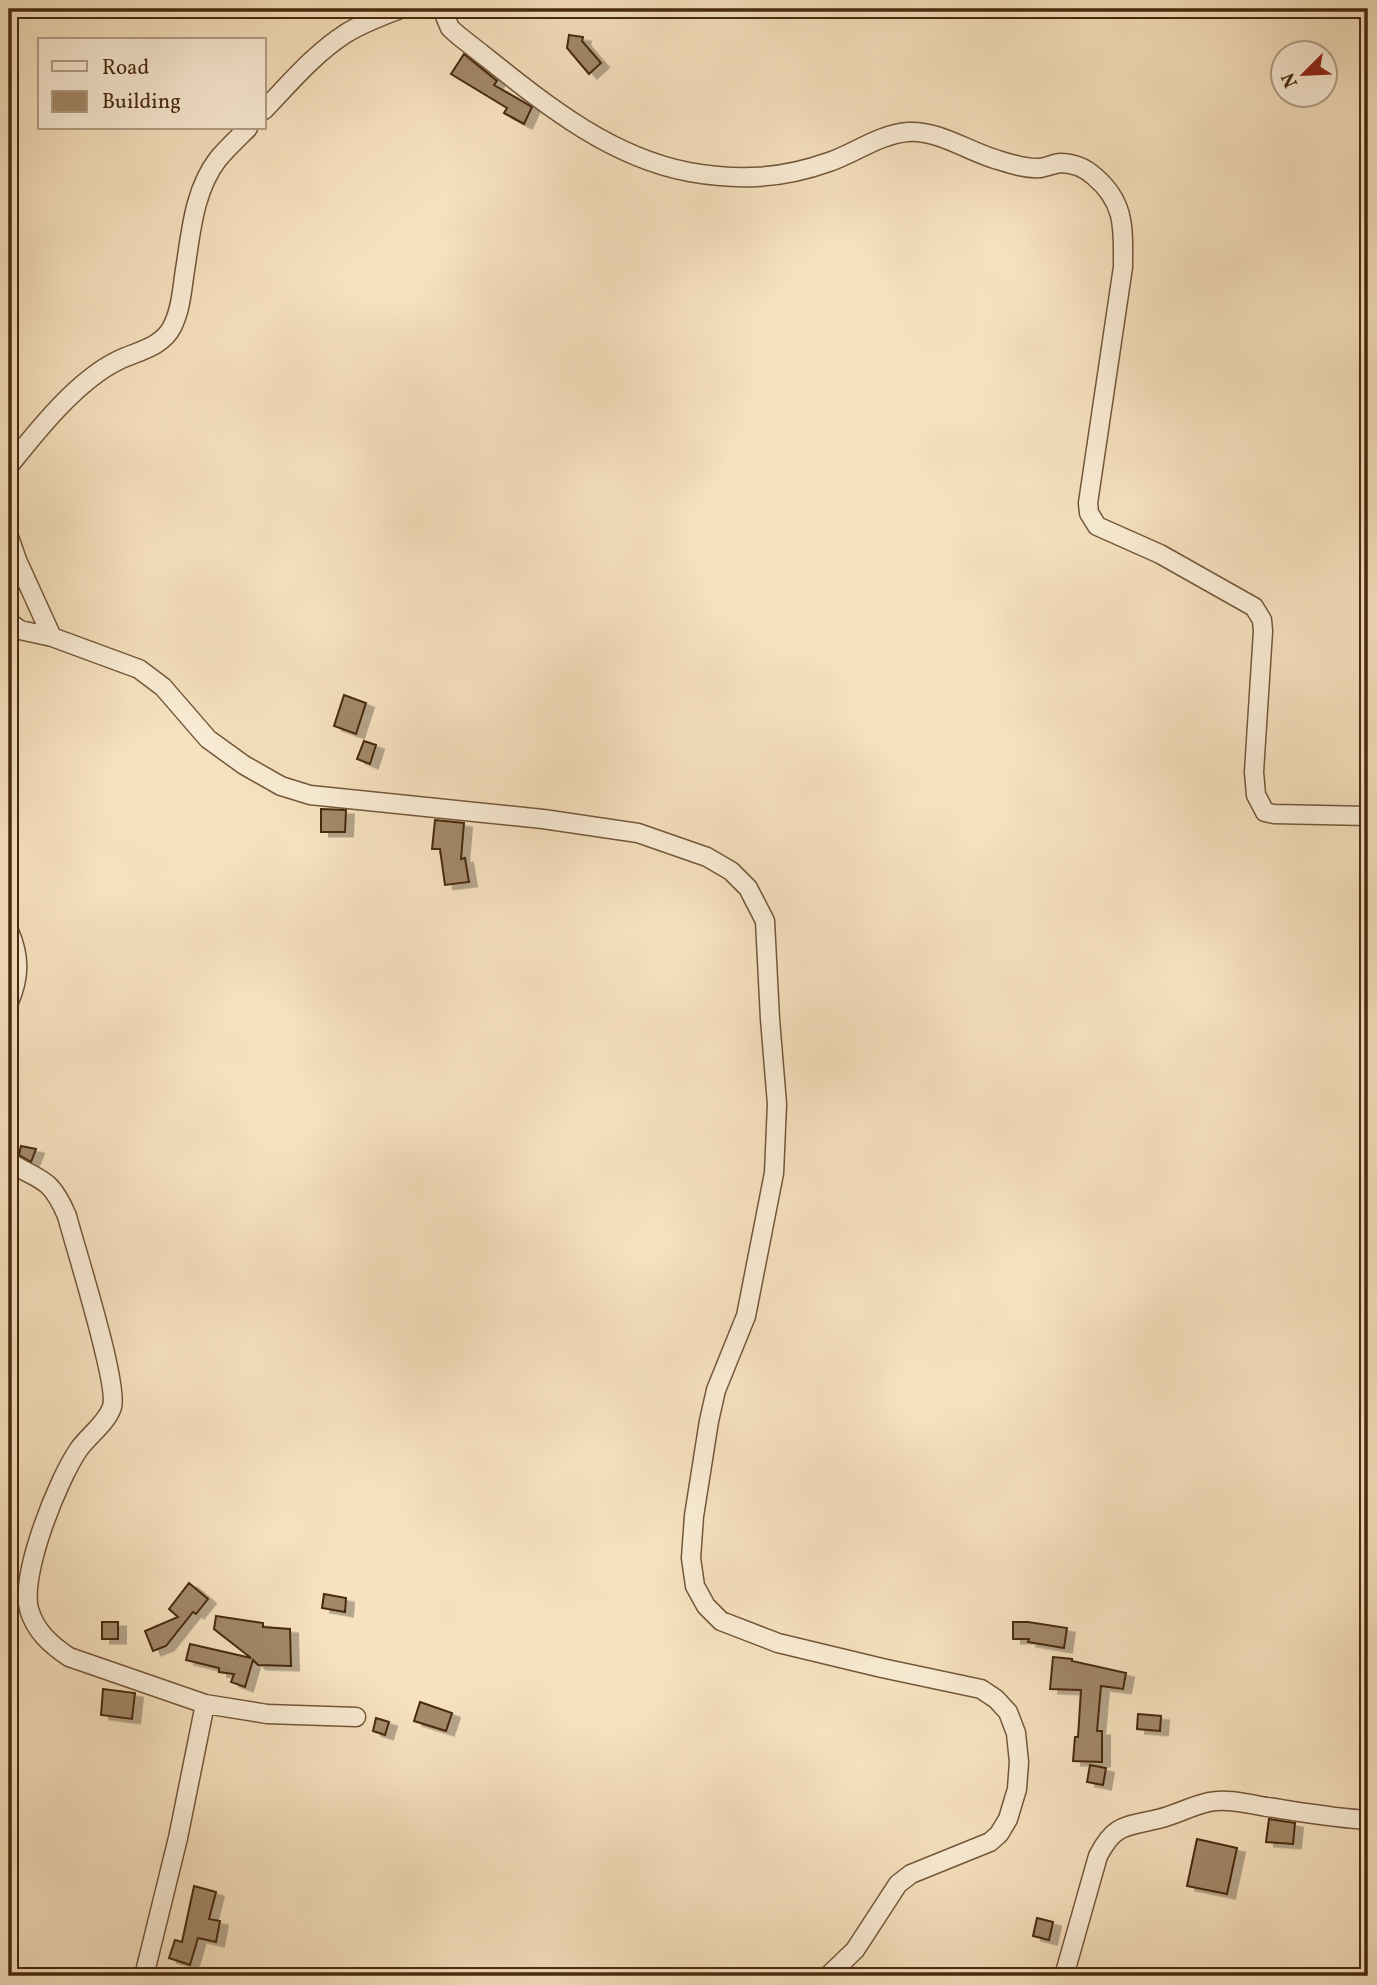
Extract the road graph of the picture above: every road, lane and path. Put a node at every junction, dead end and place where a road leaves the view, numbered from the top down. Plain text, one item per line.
1 (400, 9) edge
2 (442, 9) edge
3 (266, 108) edge
4 (246, 130) edge
5 (9, 467) edge
6 (9, 537) edge
7 (9, 622) edge
8 (52, 637) junction
9 (1368, 817) edge
10 (9, 931) edge
11 (9, 1002) edge
12 (9, 1161) edge
13 (205, 1704) junction
14 (356, 1717) dead end
15 (1368, 1820) edge
16 (144, 1976) edge
17 (828, 1976) edge
18 (1064, 1976) edge

1 - 3 street
2 - 9 street
4 - 5 street
6 - 8 street
7 - 8 street
8 - 17 street
10 - 11 street
12 - 13 street
13 - 14 street
13 - 16 street
15 - 18 street

